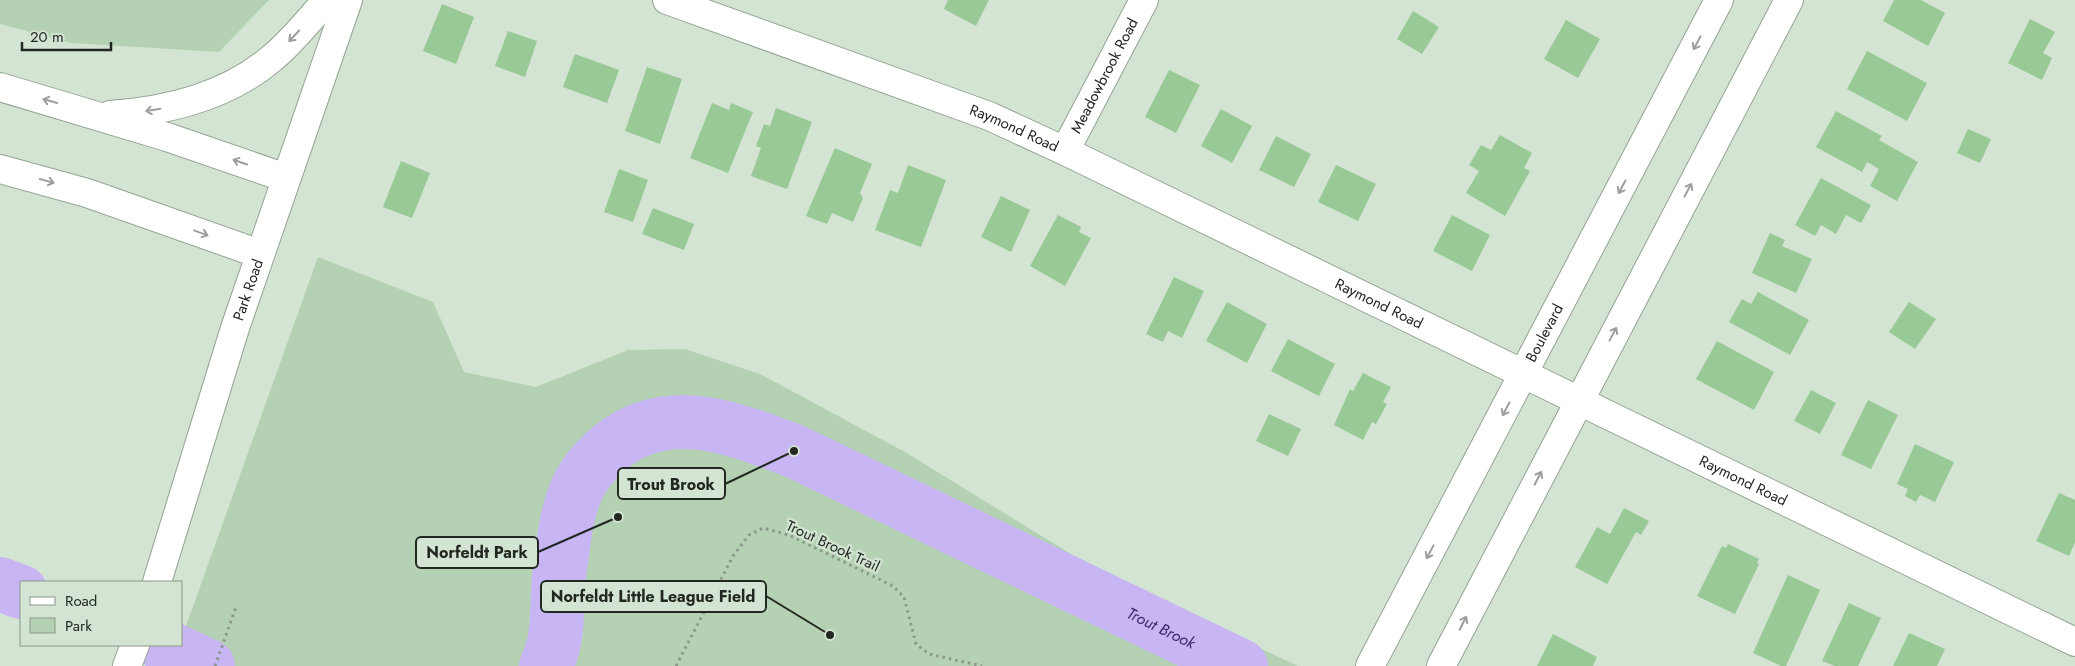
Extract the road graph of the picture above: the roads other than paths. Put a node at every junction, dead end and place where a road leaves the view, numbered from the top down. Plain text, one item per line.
1 (327, 0) edge
2 (348, 0) edge
3 (667, 0) edge
4 (1144, 0) edge
5 (1719, 0) edge
6 (1789, 0) edge
7 (0, 87) edge
8 (96, 116) junction
9 (1066, 151) junction
10 (0, 169) edge
11 (286, 178) junction
12 (260, 254) junction
13 (1524, 374) junction
14 (1579, 400) junction
15 (157, 581) edge
16 (2075, 642) edge
17 (135, 646) edge
18 (1372, 661) edge
19 (127, 666) edge
20 (1441, 666) edge

1 -> 8 main road
2 - 11 main road, Park Road
3 - 9 main road, Raymond Road
4 - 9 main road, Meadowbrook Road
5 -> 13 main road, Boulevard
14 -> 6 main road
8 -> 7 main road
11 -> 8 main road
9 - 13 main road, Raymond Road
10 -> 12 main road
11 - 12 main road, Park Road
12 - 15 main road, Park Road
13 - 14 main road, Raymond Road
13 -> 18 main road, Boulevard
14 - 16 main road, Raymond Road
20 -> 14 main road
17 - 19 main road

